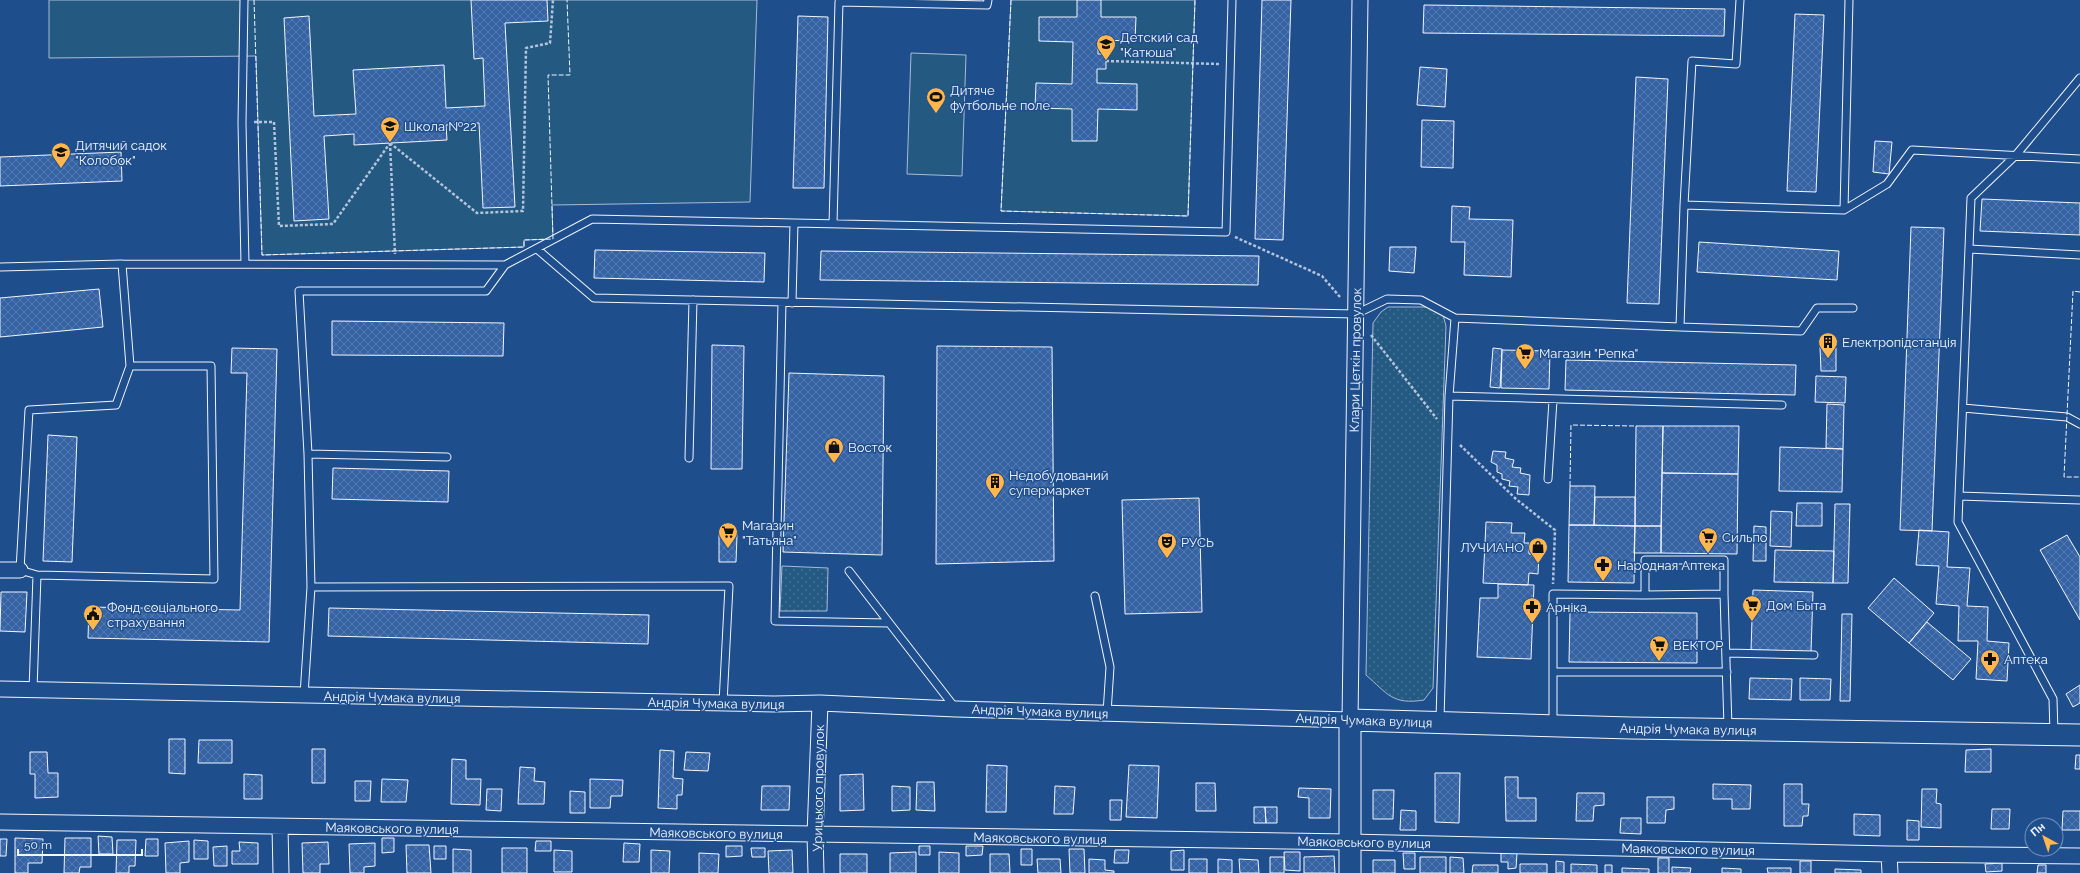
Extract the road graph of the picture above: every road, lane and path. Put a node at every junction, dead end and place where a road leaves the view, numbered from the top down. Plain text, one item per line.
1 (244, 0) edge
2 (553, 0) edge
3 (988, 0) edge
4 (1232, 0) edge
5 (1360, 0) edge
6 (1740, 0) edge
7 (1849, 0) edge
8 (1106, 61) dead end
9 (1230, 64) junction
10 (2080, 78) edge
11 (242, 123) junction
12 (390, 143) junction
13 (2016, 155) junction
14 (2080, 159) edge
15 (1684, 205) junction
16 (1844, 210) junction
17 (794, 223) junction
18 (833, 224) junction
19 (1226, 232) junction
20 (537, 249) junction
21 (1969, 249) junction
22 (2080, 255) edge
23 (122, 264) junction
24 (245, 264) junction
25 (396, 264) junction
26 (504, 265) junction
27 (0, 267) edge
28 (693, 300) junction
29 (782, 302) junction
30 (792, 303) junction
31 (1853, 308) dead end
32 (1356, 314) junction
33 (1455, 318) junction
34 (1680, 327) junction
35 (130, 366) junction
36 (1449, 396) junction
37 (1553, 400) junction
38 (1782, 405) dead end
39 (1963, 408) junction
40 (2080, 424) edge
41 (1448, 434) junction
42 (308, 454) junction
43 (448, 457) dead end
44 (689, 458) dead end
45 (1548, 478) dead end
46 (1959, 496) junction
47 (2080, 500) edge
48 (0, 570) edge
49 (20, 570) junction
50 (849, 571) dead end
51 (37, 575) junction
52 (311, 587) junction
53 (1553, 594) junction
54 (1724, 594) junction
55 (1645, 595) junction
56 (1094, 596) dead end
57 (889, 623) junction
58 (1727, 653) junction
59 (1814, 655) dead end
60 (1553, 672) junction
61 (1726, 672) junction
62 (0, 689) edge
63 (33, 690) junction
64 (304, 695) junction
65 (723, 703) junction
66 (820, 703) junction
67 (956, 709) junction
68 (1108, 713) junction
69 (1350, 720) junction
70 (1440, 722) junction
71 (1553, 726) junction
72 (1728, 730) junction
73 (2055, 735) junction
74 (2080, 736) edge
75 (0, 822) edge
76 (280, 827) junction
77 (815, 835) junction
78 (1349, 842) junction
79 (1889, 854) junction
80 (2080, 856) edge
81 (281, 873) edge
82 (816, 873) edge
83 (1350, 873) edge
84 (1890, 873) edge

1 - 11 lane
2 - 12 path
3 - 18 lane
4 - 9 lane
5 - 32 street, Клари Цеткін провулок
6 - 15 lane
7 - 16 lane
8 - 9 path
9 - 19 lane
10 - 13 lane
11 - 12 path
11 - 24 lane
12 - 25 path
13 - 14 lane
13 - 16 lane
13 - 21 lane
15 - 16 lane
15 - 34 lane
17 - 18 lane
17 - 20 lane
17 - 30 lane
18 - 19 lane
19 - 32 path
20 - 26 lane
20 - 28 lane
21 - 22 lane
21 - 39 lane
23 - 24 lane
23 - 27 lane
23 - 35 lane
24 - 25 lane
25 - 26 lane
26 - 42 lane
28 - 29 lane
28 - 44 lane
29 - 30 lane
29 - 57 lane
30 - 32 lane
31 - 34 lane
32 - 33 lane
32 - 41 path
32 - 69 street, Клари Цеткін провулок
33 - 34 lane
33 - 36 lane
35 - 49 lane
35 - 51 lane
36 - 37 lane
36 - 41 lane
37 - 38 lane
37 - 45 lane
39 - 40 lane
39 - 46 lane
41 - 53 path
41 - 70 lane
42 - 43 lane
42 - 52 lane
46 - 47 lane
46 - 73 lane
48 - 49 street
49 - 51 lane
50 - 57 lane
51 - 63 lane
52 - 64 lane
52 - 65 lane
53 - 55 lane
53 - 60 lane
54 - 55 lane
54 - 55 lane
54 - 58 lane
56 - 68 lane
57 - 67 lane
58 - 59 lane
58 - 61 lane
60 - 61 lane
60 - 71 lane
61 - 72 lane
62 - 63 street, Андрія Чумака вулиця
63 - 64 street, Андрія Чумака вулиця
64 - 65 street, Андрія Чумака вулиця
65 - 66 street, Андрія Чумака вулиця
66 - 67 street, Андрія Чумака вулиця
66 - 77 street, Урицького провулок
67 - 68 street, Андрія Чумака вулиця
68 - 69 street, Андрія Чумака вулиця
69 - 70 street, Андрія Чумака вулиця
69 - 78 street
70 - 71 street, Андрія Чумака вулиця
71 - 72 street, Андрія Чумака вулиця
72 - 73 street, Андрія Чумака вулиця
73 - 74 street, Андрія Чумака вулиця
75 - 76 street, Маяковського вулиця
76 - 77 street, Маяковського вулиця
76 - 81 street
77 - 78 street, Маяковського вулиця
77 - 82 street, Урицького провулок
78 - 79 street, Маяковського вулиця
78 - 83 street
79 - 80 street, Маяковського вулиця
79 - 84 street

